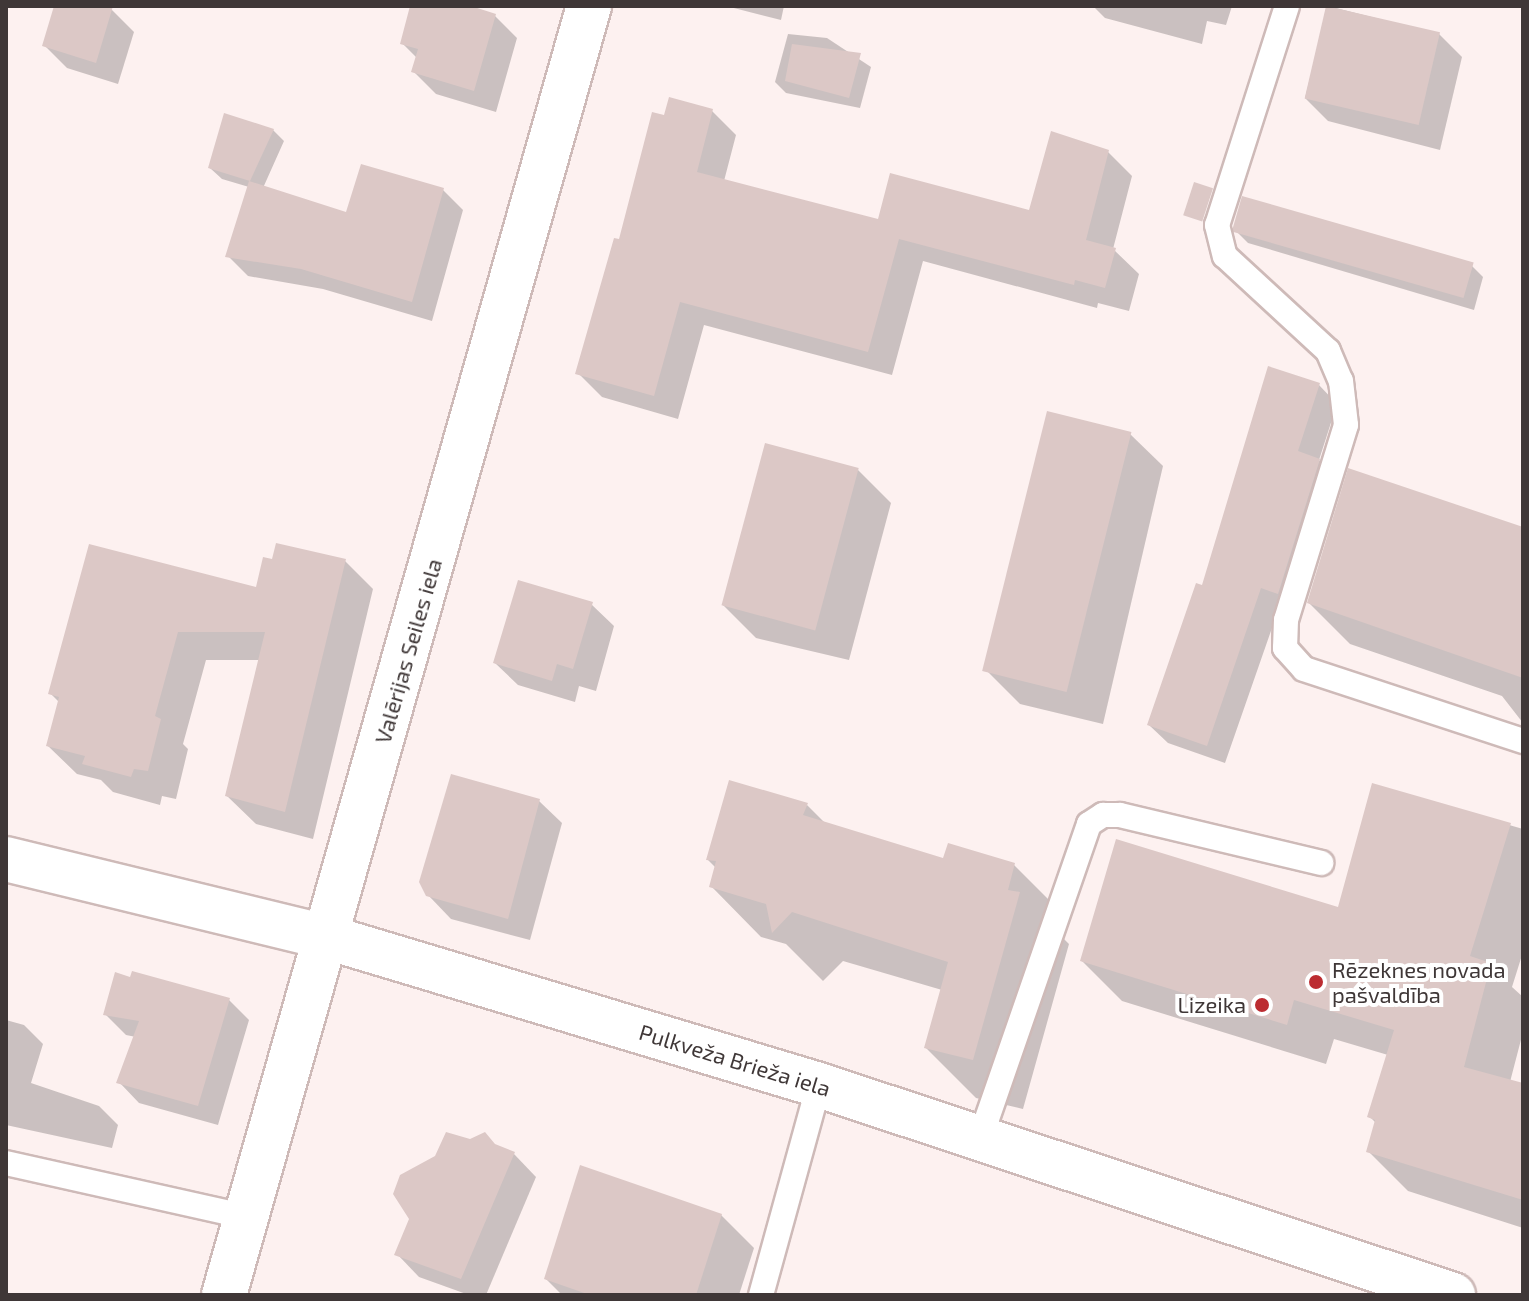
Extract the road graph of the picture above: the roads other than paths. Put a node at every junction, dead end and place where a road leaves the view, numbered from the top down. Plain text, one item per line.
1 (589, 6) edge
2 (1287, 6) edge
3 (1523, 741) edge
4 (6, 859) edge
5 (1321, 863) dead end
6 (327, 937) junction
7 (819, 1085) junction
8 (981, 1136) junction
9 (6, 1163) edge
10 (247, 1217) junction
11 (1364, 1279) edge
12 (224, 1295) edge
13 (761, 1295) edge
14 (1453, 1295) edge

1 - 6 street, Valērijas Seiles iela
2 - 3 lane
4 - 6 street, Pulkveža Brieža iela
5 - 8 lane
6 - 7 street, Pulkveža Brieža iela
6 - 10 street, Valērijas Seiles iela
7 - 8 street, Pulkveža Brieža iela
7 - 13 lane
8 - 11 street, Pulkveža Brieža iela
9 - 10 lane
10 - 12 street, Valērijas Seiles iela
11 - 14 street, Pulkveža Brieža iela

